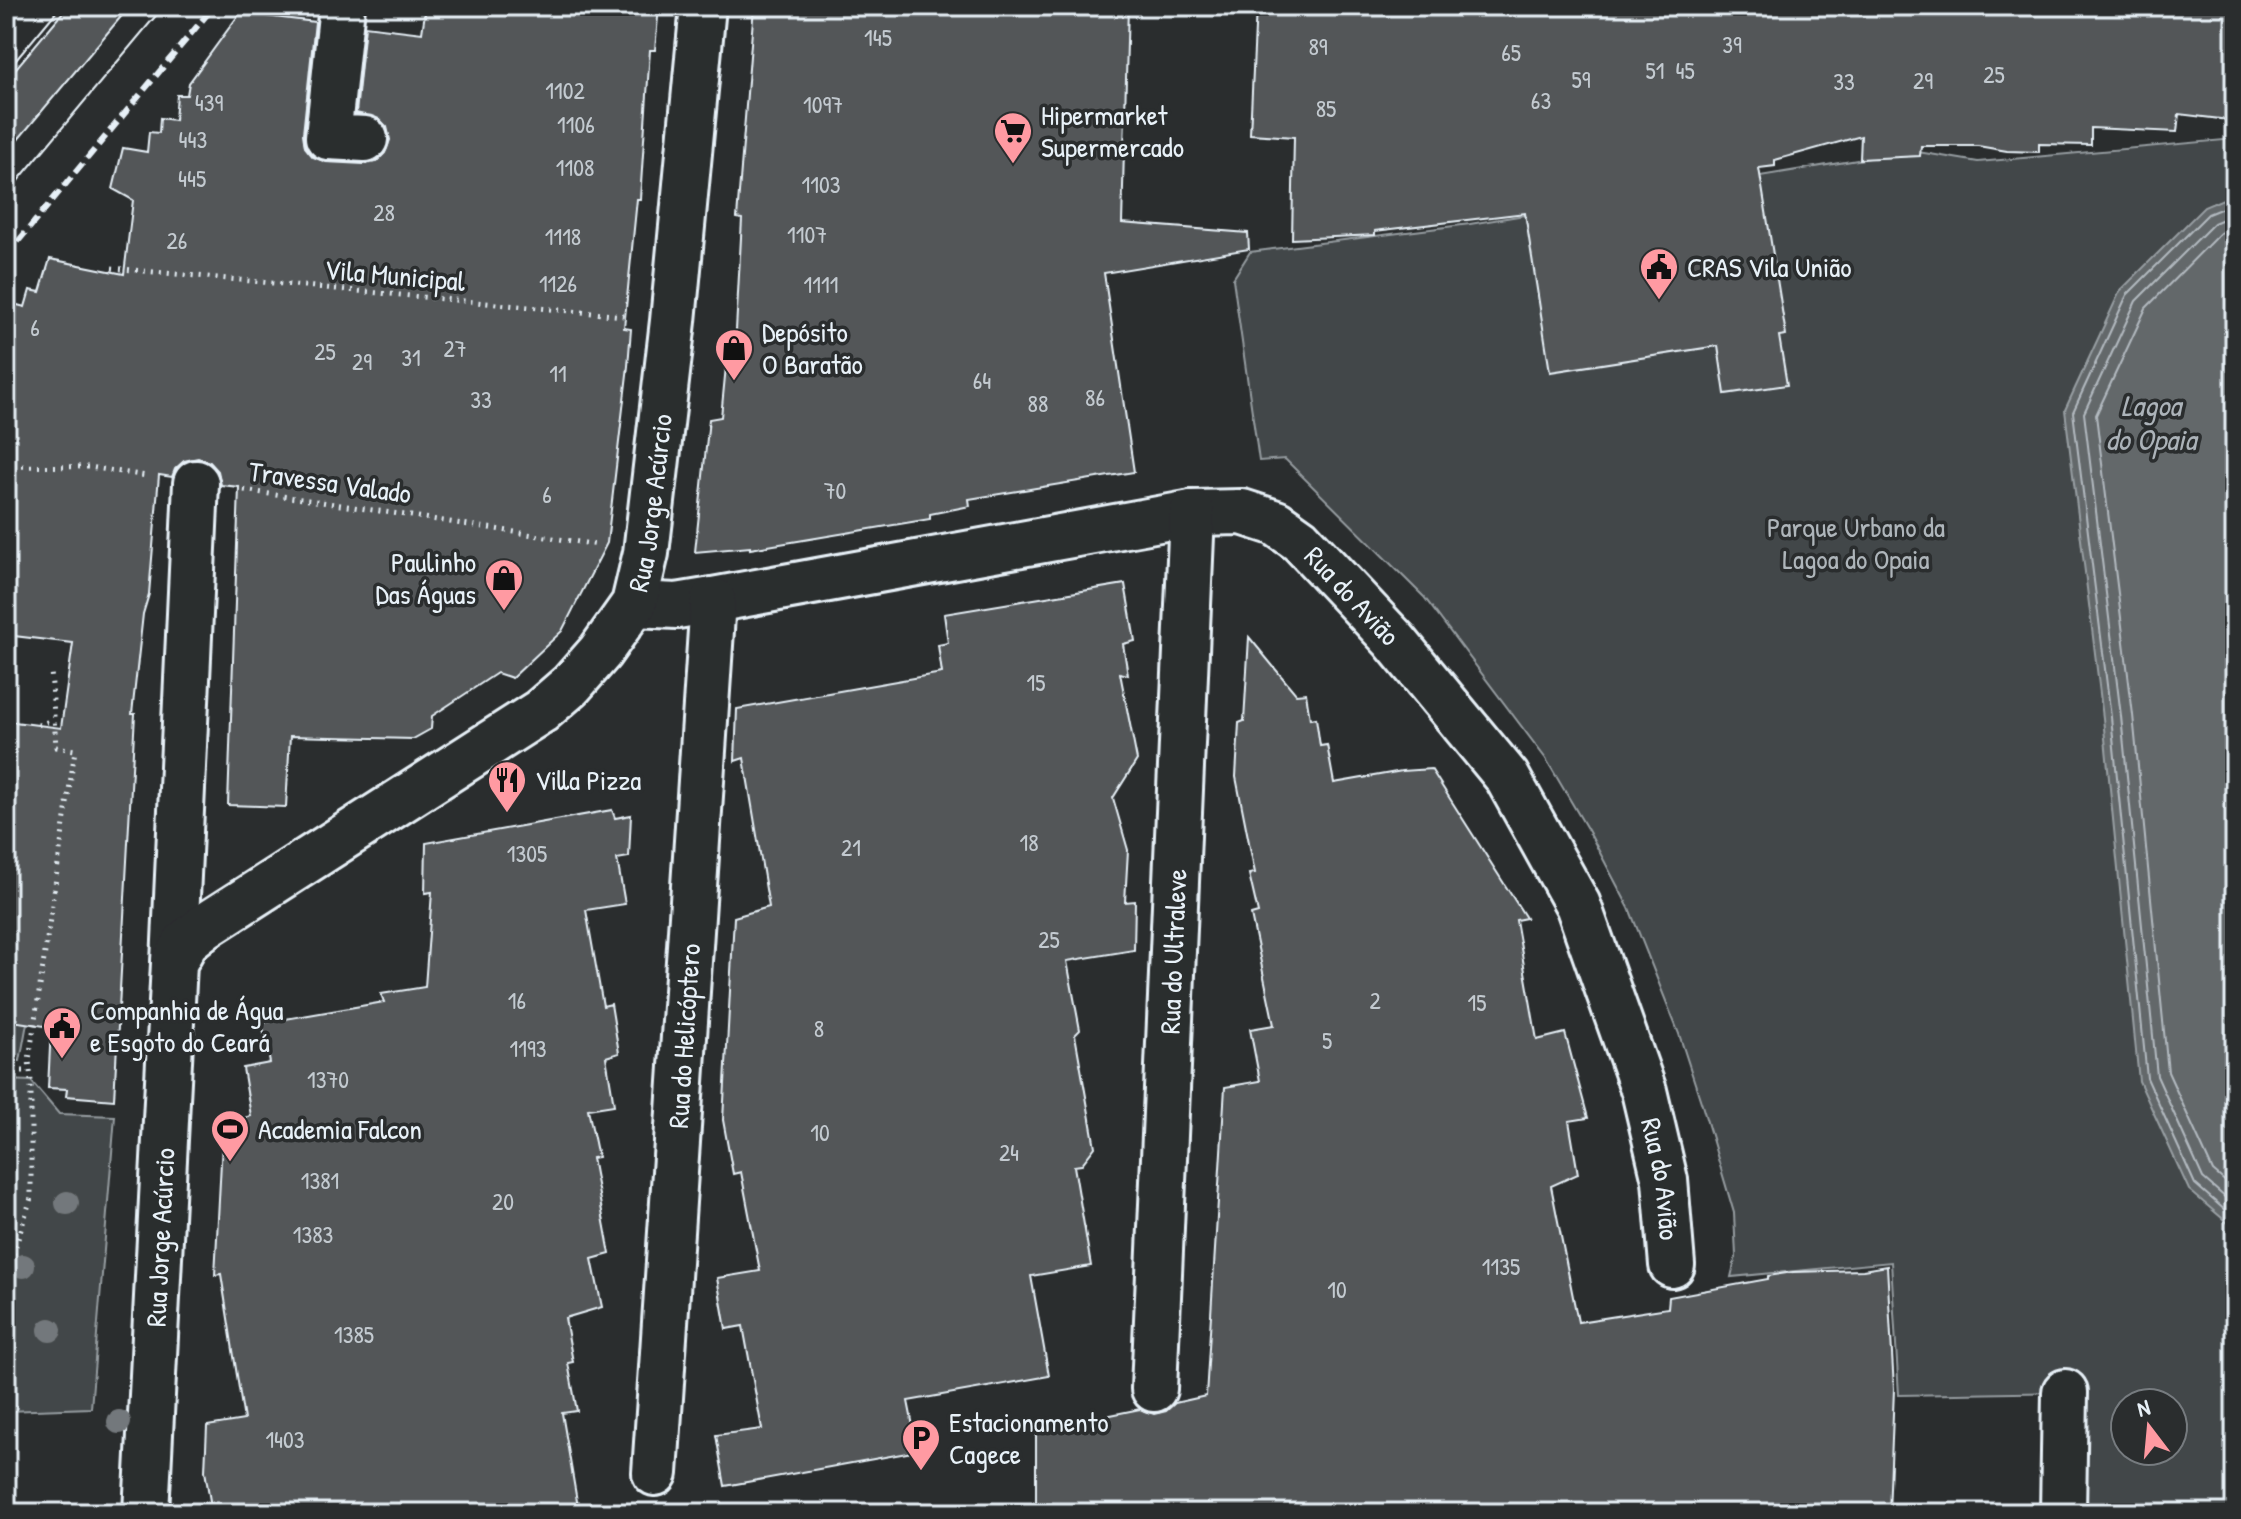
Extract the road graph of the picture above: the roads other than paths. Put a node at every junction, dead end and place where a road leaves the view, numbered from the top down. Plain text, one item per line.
1 (342, 6) edge
2 (703, 6) edge
3 (365, 139) dead end
4 (196, 483) road end
5 (1192, 513) junction
6 (713, 600) junction
7 (634, 604) junction
8 (174, 963) junction
9 (1672, 1265) dead end
10 (1154, 1389) dead end
11 (2065, 1392) dead end
12 (655, 1473) dead end
13 (146, 1513) edge
14 (2063, 1513) edge

1 - 3 street
2 - 7 street, Rua Jorge Acúrcio
4 - 8 street, Rua Jorge Acúrcio
5 - 6 street, Rua do Avião
5 - 9 street, Rua do Avião
5 - 10 street, Rua do Ultraleve
6 - 7 street, Rua do Avião
6 - 12 street, Rua do Helicóptero
7 - 8 street, Rua Jorge Acúrcio
8 - 13 street, Rua Jorge Acúrcio
11 - 14 street

